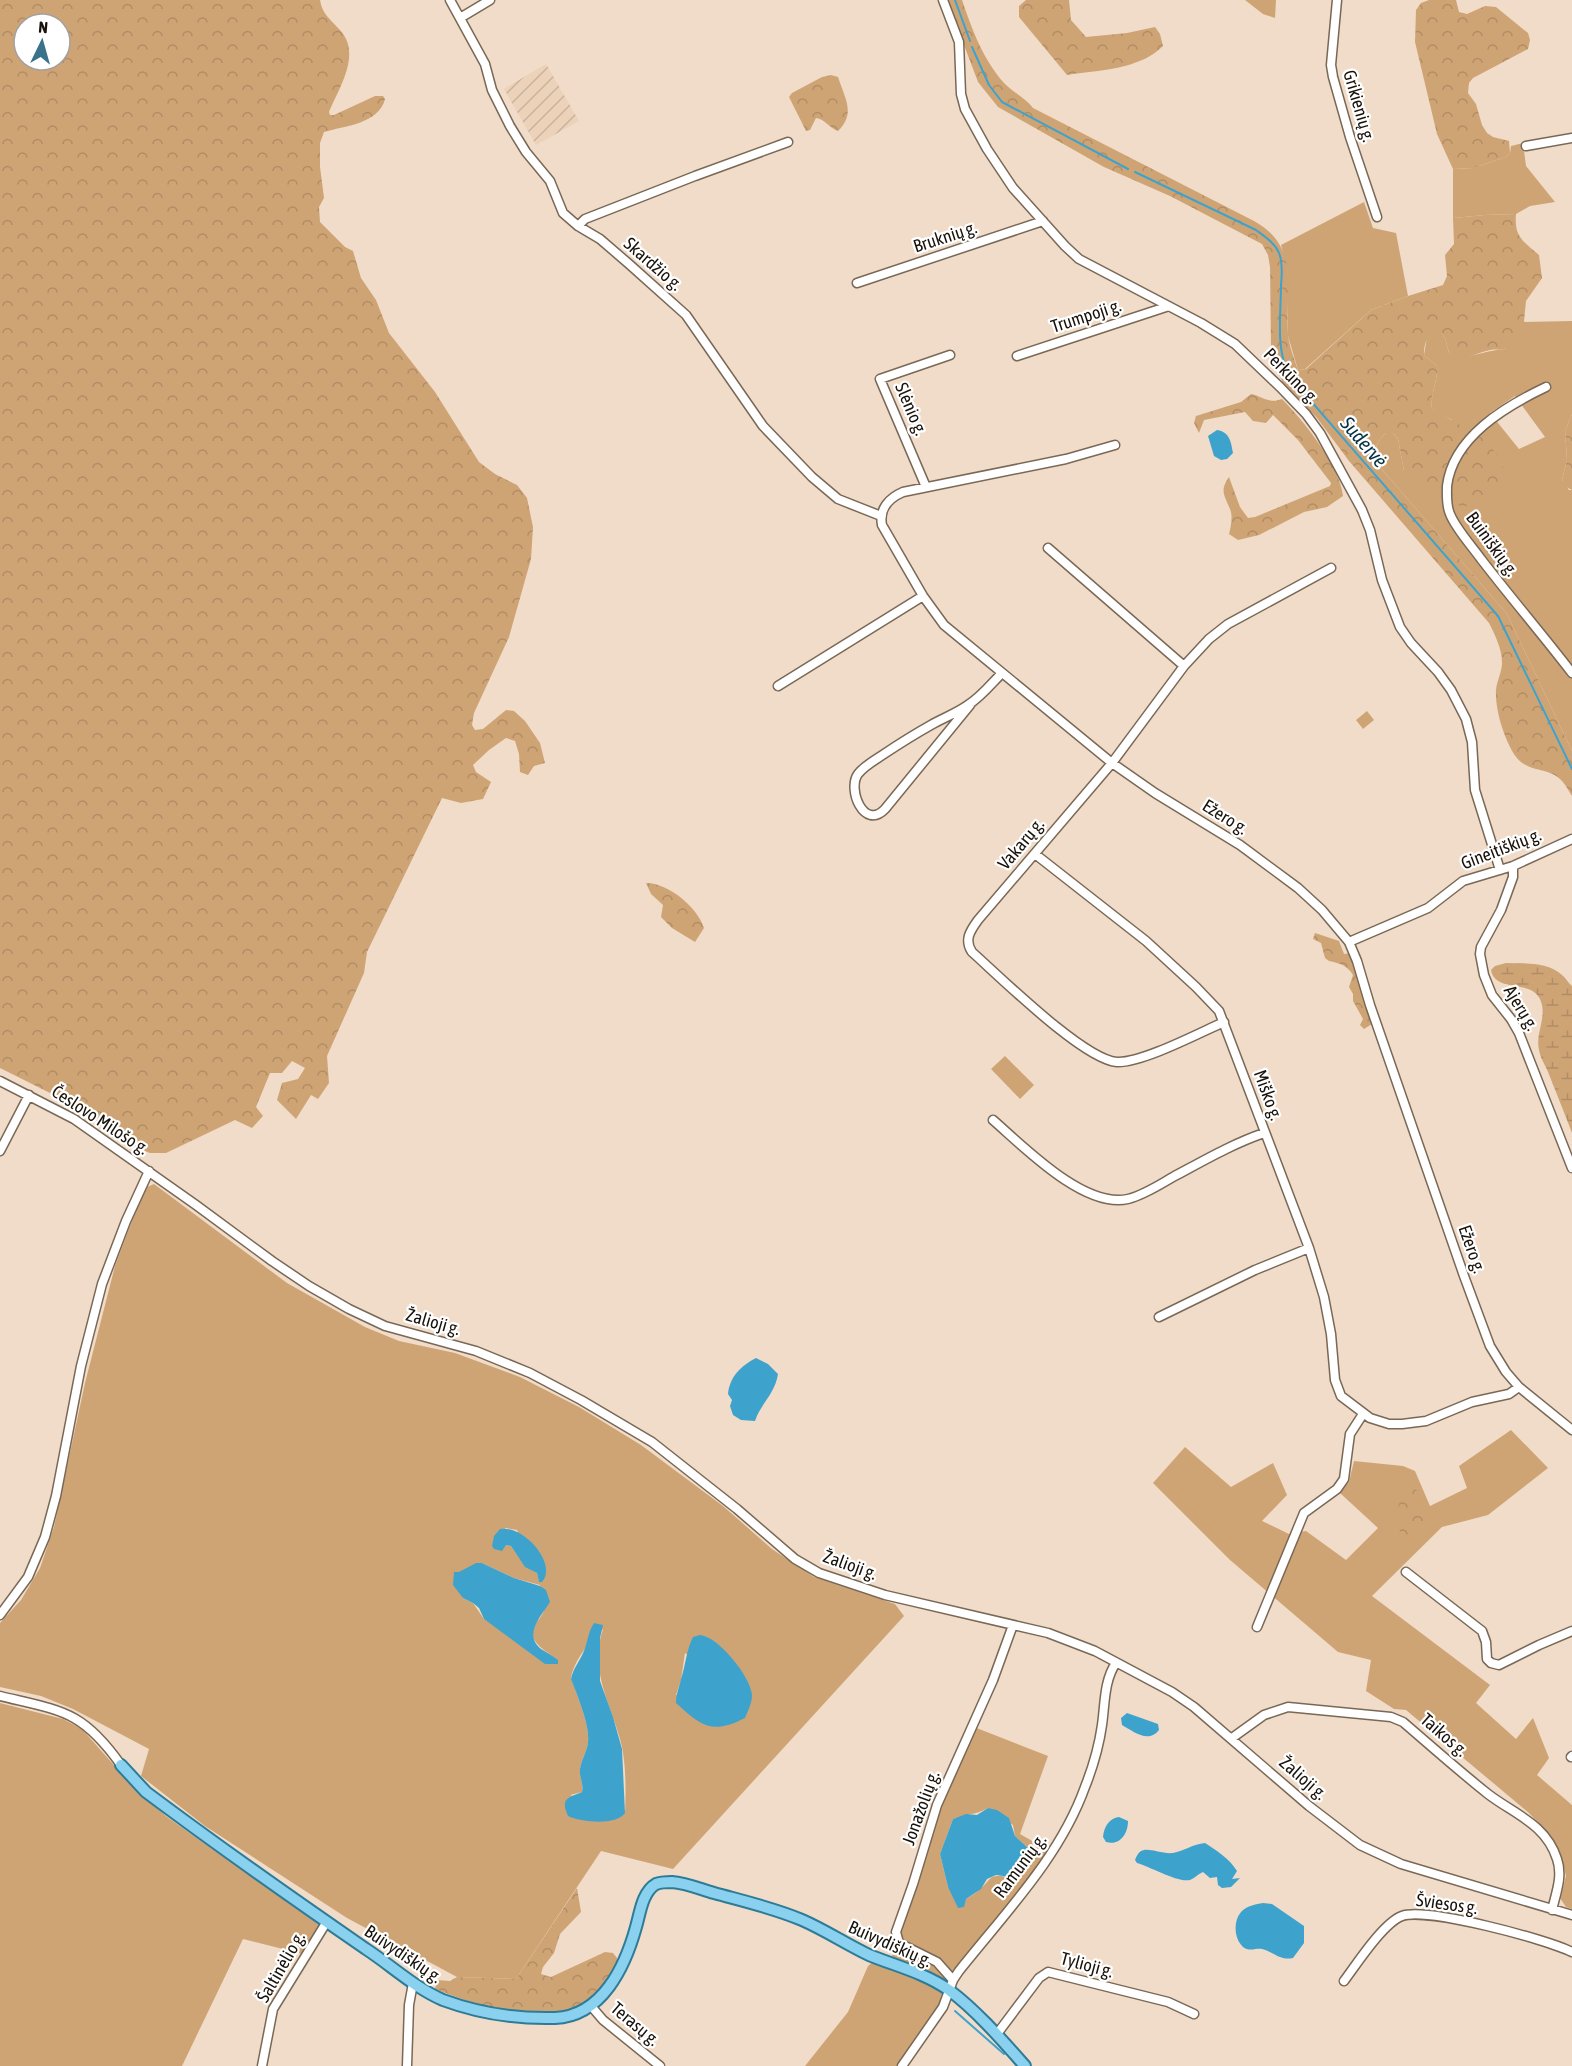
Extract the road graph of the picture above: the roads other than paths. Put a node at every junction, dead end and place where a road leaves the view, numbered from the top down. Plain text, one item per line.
1 (450, 0) edge
2 (490, 0) edge
3 (943, 0) edge
4 (1337, 0) edge
5 (460, 18) junction
6 (1572, 138) edge
7 (788, 142) dead end
8 (1526, 147) dead end
9 (1377, 217) dead end
10 (1043, 221) junction
11 (578, 226) junction
12 (856, 284) dead end
13 (1166, 306) junction
14 (950, 355) dead end
15 (1017, 356) dead end
16 (1546, 387) dead end
17 (1115, 445) dead end
18 (926, 487) junction
19 (881, 516) junction
20 (1048, 548) dead end
21 (1331, 568) dead end
22 (922, 596) junction
23 (1184, 666) junction
24 (1002, 673) junction
25 (1572, 673) edge
26 (778, 686) dead end
27 (970, 705) junction
28 (1112, 763) junction
29 (1572, 839) edge
30 (1035, 854) junction
31 (1513, 866) junction
32 (1500, 870) junction
33 (1349, 942) junction
34 (1224, 1022) junction
35 (0, 1081) edge
36 (29, 1095) junction
37 (993, 1120) dead end
38 (1264, 1133) junction
39 (0, 1151) edge
40 (1572, 1168) edge
41 (149, 1171) junction
42 (1309, 1248) junction
43 (1159, 1317) dead end
44 (1519, 1387) junction
45 (1363, 1414) junction
46 (1572, 1430) edge
47 (1406, 1572) dead end
48 (0, 1615) edge
49 (1013, 1625) junction
50 (1257, 1627) dead end
51 (1572, 1631) edge
52 (1116, 1663) junction
53 (0, 1696) edge
54 (1232, 1738) junction
55 (121, 1765) joint
56 (1552, 1910) junction
57 (1572, 1915) edge
58 (326, 1923) junction
59 (1572, 1952) edge
60 (1344, 1981) dead end
61 (413, 1983) junction
62 (952, 1986) junction
63 (591, 2006) junction
64 (1194, 2014) dead end
65 (997, 2034) junction
66 (262, 2066) edge
67 (407, 2066) edge
68 (660, 2066) edge
69 (902, 2066) edge
70 (1025, 2066) edge

1 - 5 street, Skardžio g.
2 - 5 street
3 - 10 street, Perkūno g.
4 - 9 street, Grikienių g.
5 - 11 street, Skardžio g.
6 - 8 street
7 - 11 street
10 - 12 street, Bruknių g.
10 - 13 street, Perkūno g.
11 - 19 street, Skardžio g.
13 - 15 street, Trumpoji g.
13 - 32 street, Perkūno g.
14 - 18 street, Slėnio g.
16 - 25 street, Buiniškių g.
17 - 18 street
18 - 19 street
19 - 22 street, Ežero g.
20 - 23 street
21 - 23 street, Vakarų g.
22 - 24 street, Ežero g.
22 - 26 street
23 - 28 street, Vakarų g.
24 - 27 street
24 - 28 street, Ežero g.
27 - 27 street
28 - 30 street, Vakarų g.
28 - 33 street, Ežero g.
29 - 31 street, Gineitiškių g.
30 - 34 street, Miško g.
30 - 34 street, Vakarų g.
31 - 32 street, Gineitiškių g.
31 - 40 street, Ajerų g.
32 - 33 street, Gineitiškių g.
33 - 44 street, Ežero g.
34 - 38 street, Miško g.
35 - 36 street, Česlovo Milošo g.
36 - 39 street
36 - 41 street, Česlovo Milošo g.
37 - 38 street
38 - 42 street, Miško g.
41 - 48 street
41 - 49 street, Žalioji g.
42 - 43 street
42 - 45 street, Miško g.
44 - 45 street, Miško g.
44 - 46 street, Ežero g.
45 - 50 street
47 - 51 street
49 - 52 street, Žalioji g.
49 - 62 street, Jonažolių g.
52 - 54 street, Žalioji g.
52 - 62 street, Ramunių g.
53 - 55 street, Buivydiškių g.
54 - 56 street, Žalioji g.
54 - 56 street, Taikos g.
55 - 58 main road, Buivydiškių g.
56 - 57 street, Žalioji g.
58 - 61 main road, Buivydiškių g.
58 - 66 street, Šaltinėlio g.
59 - 60 street, Šviesos g.
61 - 63 main road, Buivydiškių g.
61 - 67 street
62 - 63 main road, Buivydiškių g.
62 - 65 main road, Buivydiškių g.
62 - 69 street, Ramunių g.
63 - 68 street, Terasų g.
64 - 65 street, Tylioji g.
65 - 70 main road, Buivydiškių g.

